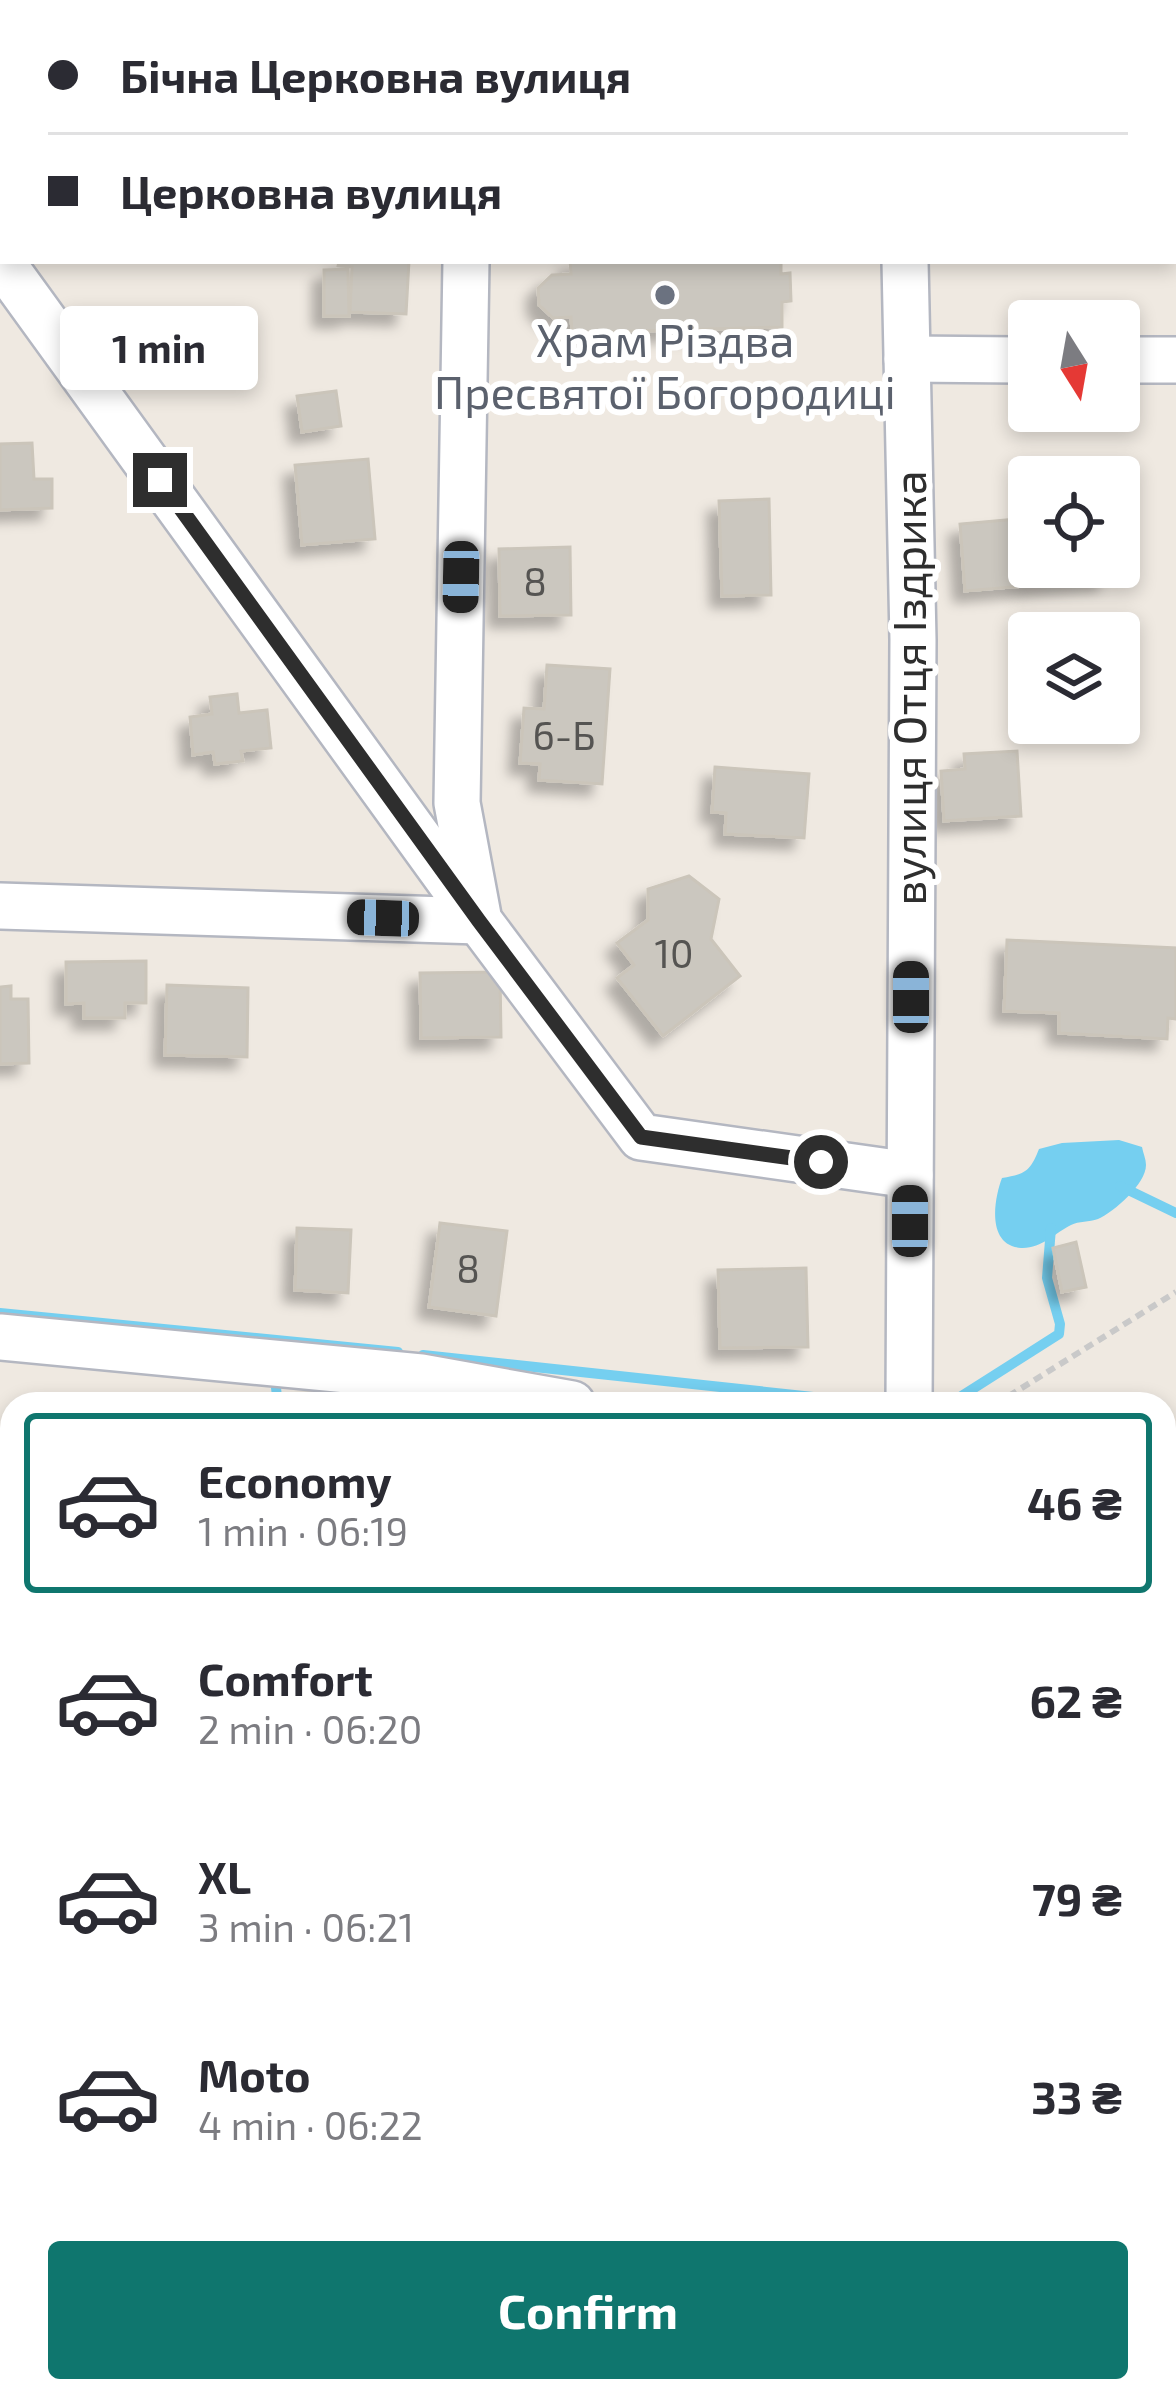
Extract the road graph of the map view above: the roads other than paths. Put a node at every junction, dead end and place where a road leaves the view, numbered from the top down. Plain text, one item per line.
1 (3, 264) edge
2 (466, 264) edge
3 (905, 264) edge
4 (907, 359) junction
5 (1008, 360) edge
6 (1140, 360) edge
7 (1176, 360) edge
8 (0, 907) edge
9 (479, 921) junction
10 (910, 1175) junction
11 (0, 1337) edge
12 (505, 1392) edge
13 (909, 1392) edge

1 - 9 street
2 - 9 street
3 - 4 street, вулиця Отця Іздрика
4 - 5 street
4 - 10 street, вулиця Отця Іздрика
6 - 7 street
8 - 9 street
9 - 10 street
10 - 13 street, вулиця Отця Іздрика
11 - 12 street

